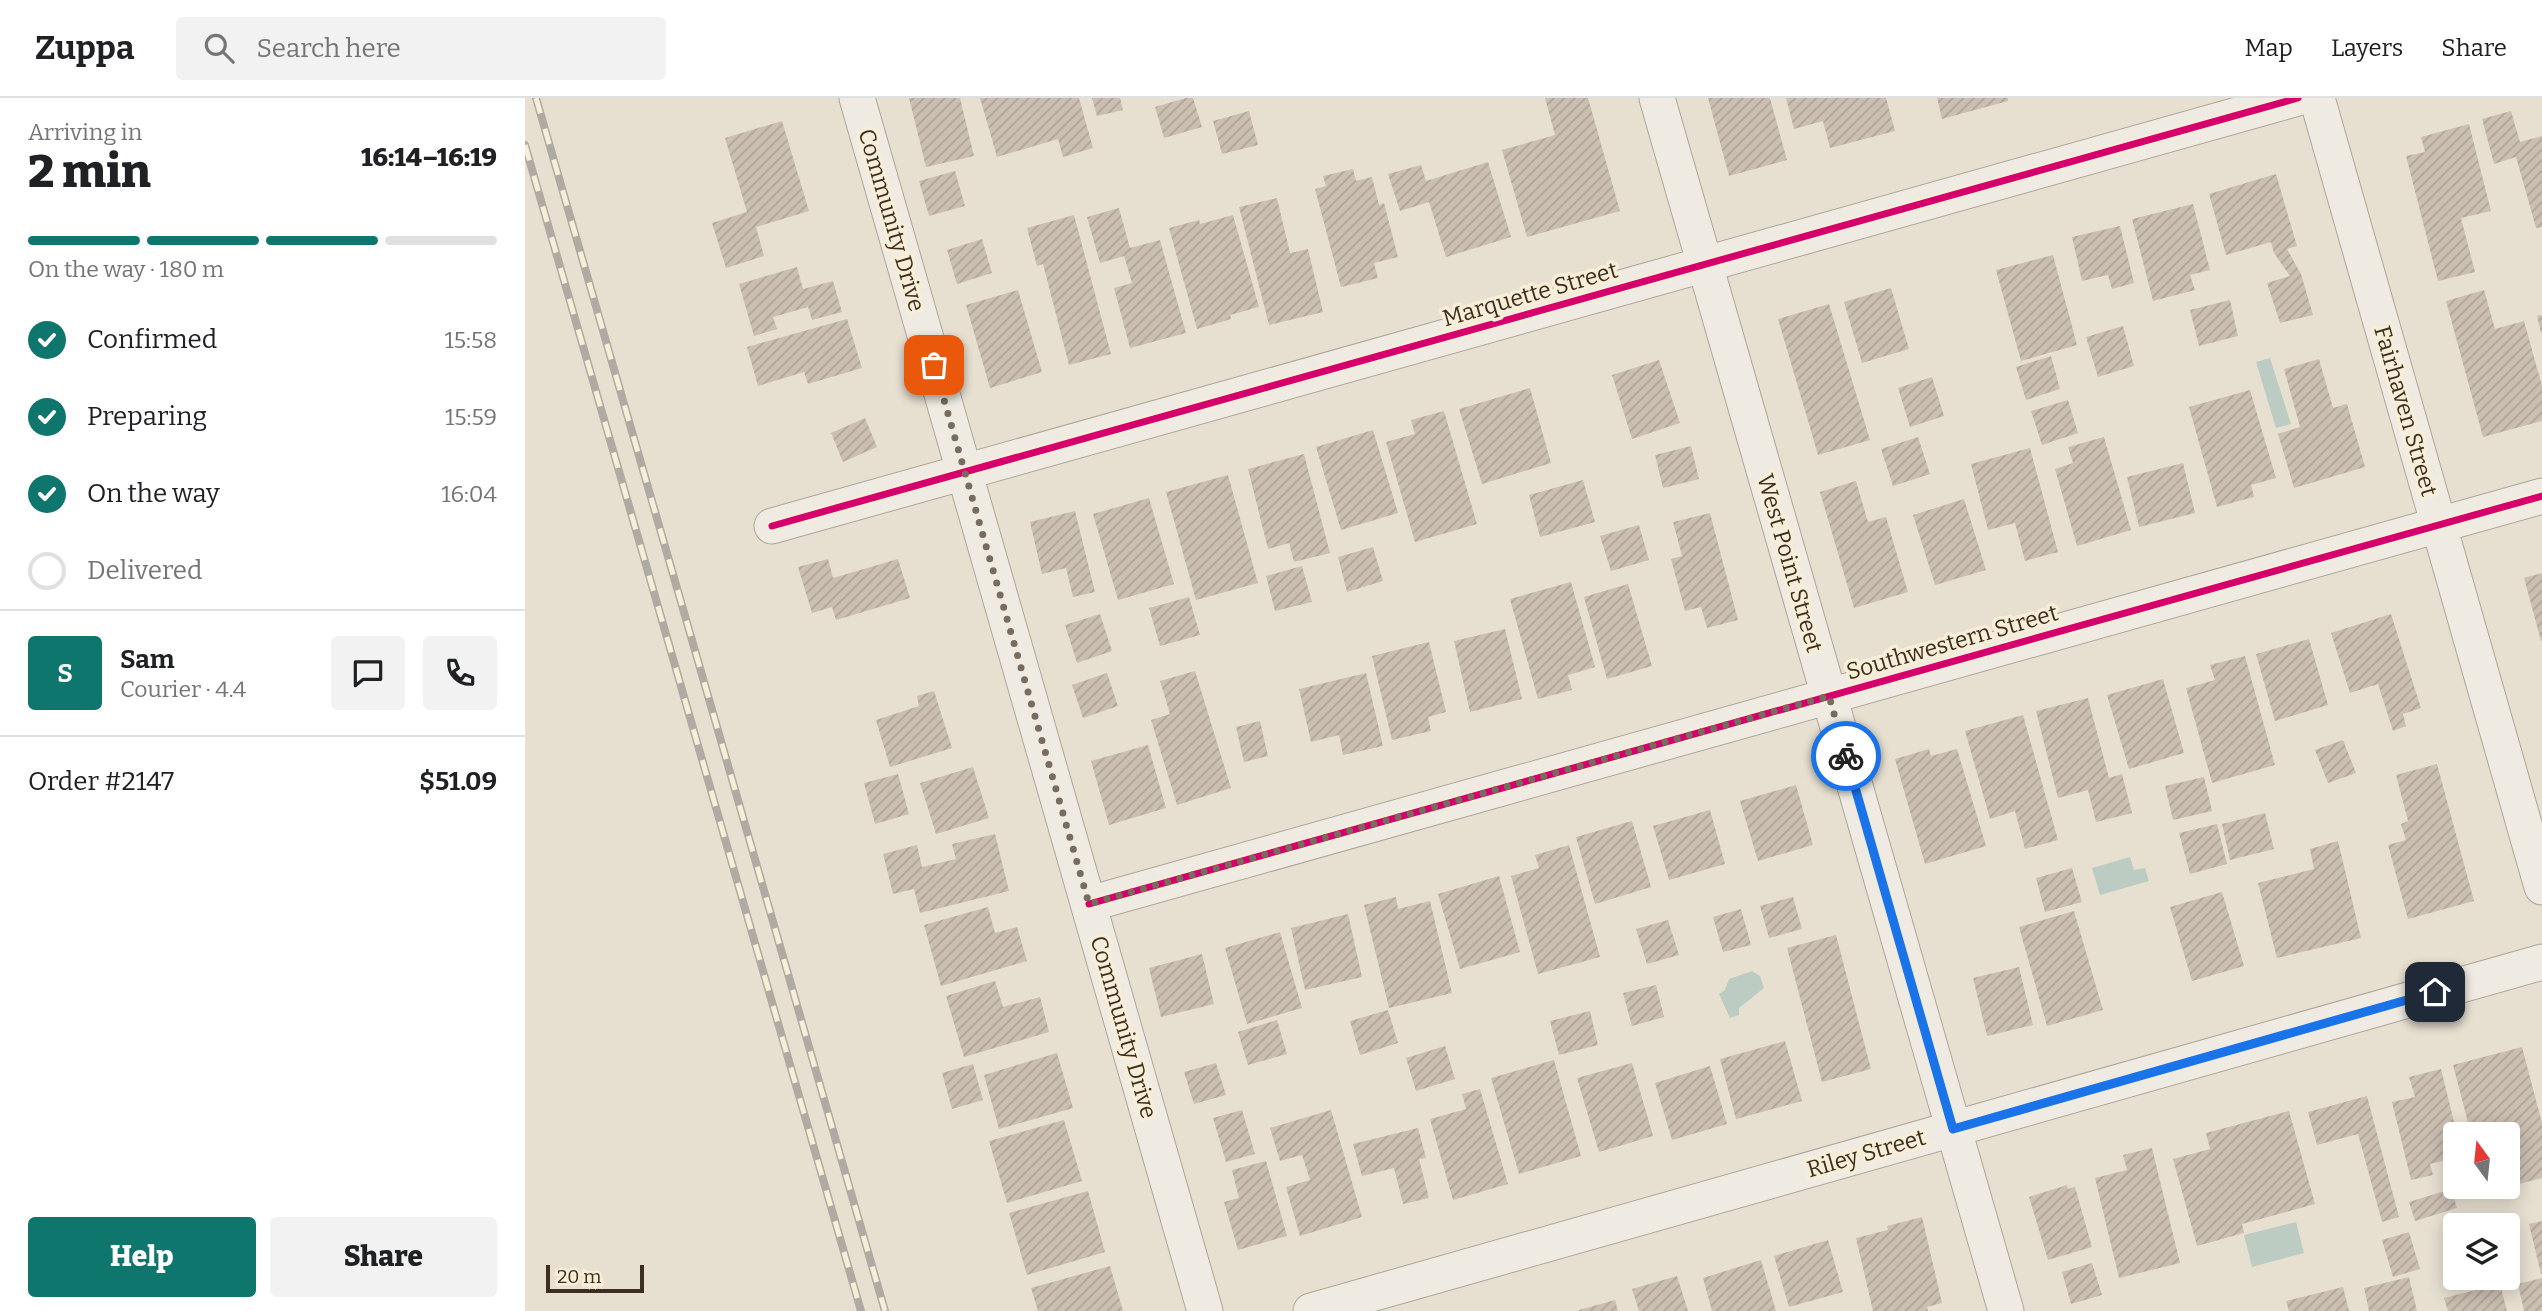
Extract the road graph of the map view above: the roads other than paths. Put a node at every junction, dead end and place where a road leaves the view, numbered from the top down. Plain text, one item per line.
1 (857, 98) edge
2 (1657, 98) edge
3 (2298, 98) edge
4 (2317, 98) edge
5 (1705, 265) junction
6 (965, 472) junction
7 (2542, 496) edge
8 (2439, 525) junction
9 (772, 526) dead end
10 (1829, 696) junction
11 (2542, 887) edge
12 (1089, 904) junction
13 (2542, 962) edge
14 (1953, 1129) junction
15 (1205, 1311) edge
16 (1311, 1311) edge
17 (2006, 1311) edge

1 - 6 street, Community Drive
2 - 5 street, West Point Street
3 - 5 street, Marquette Street
4 - 8 street, Fairhaven Street
5 - 6 street, Marquette Street
5 - 10 street, West Point Street
6 - 9 street, Marquette Street
6 - 12 street, Community Drive
7 - 8 street, Southwestern Street
8 - 10 street, Southwestern Street
8 - 11 street, Fairhaven Street
10 - 12 street, Southwestern Street
10 - 14 street, West Point Street
12 - 15 street, Community Drive
13 - 14 street, Riley Street
14 - 16 street, Riley Street
14 - 17 street, West Point Street

